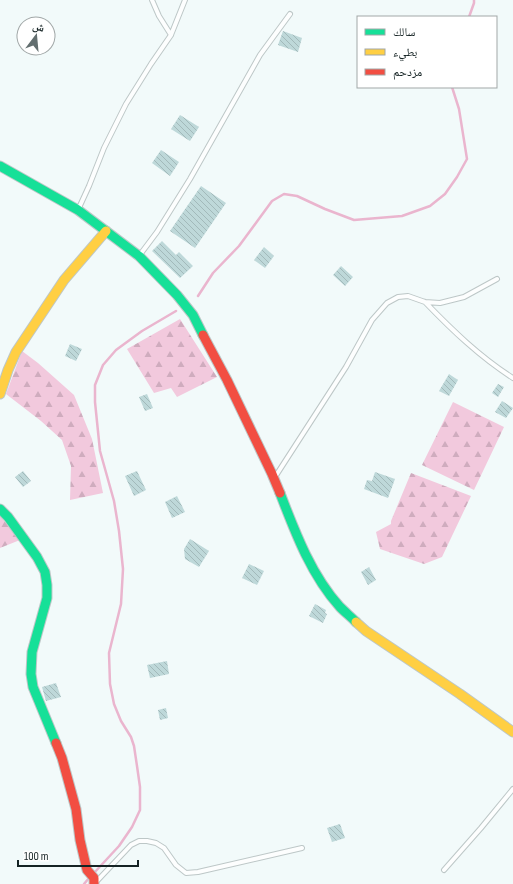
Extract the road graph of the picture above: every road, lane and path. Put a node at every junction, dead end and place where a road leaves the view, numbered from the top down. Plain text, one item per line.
1 (152, 0) edge
2 (185, 0) edge
3 (290, 14) dead end
4 (171, 35) junction
5 (0, 166) edge
6 (78, 210) junction
7 (106, 231) junction
8 (139, 256) junction
9 (497, 279) dead end
10 (425, 302) junction
11 (513, 378) edge
12 (0, 394) edge
13 (274, 479) junction
14 (0, 509) edge
15 (513, 732) edge
16 (513, 788) edge
17 (302, 848) dead end
18 (444, 870) dead end
19 (94, 882) edge

1 - 4 lane
2 - 4 lane
3 - 8 lane
4 - 6 lane
5 - 6 street
6 - 7 street
7 - 8 street
7 - 12 street
8 - 13 street
9 - 10 lane
10 - 11 lane
10 - 13 lane
13 - 15 street
14 - 19 street
16 - 18 lane
17 - 19 lane

